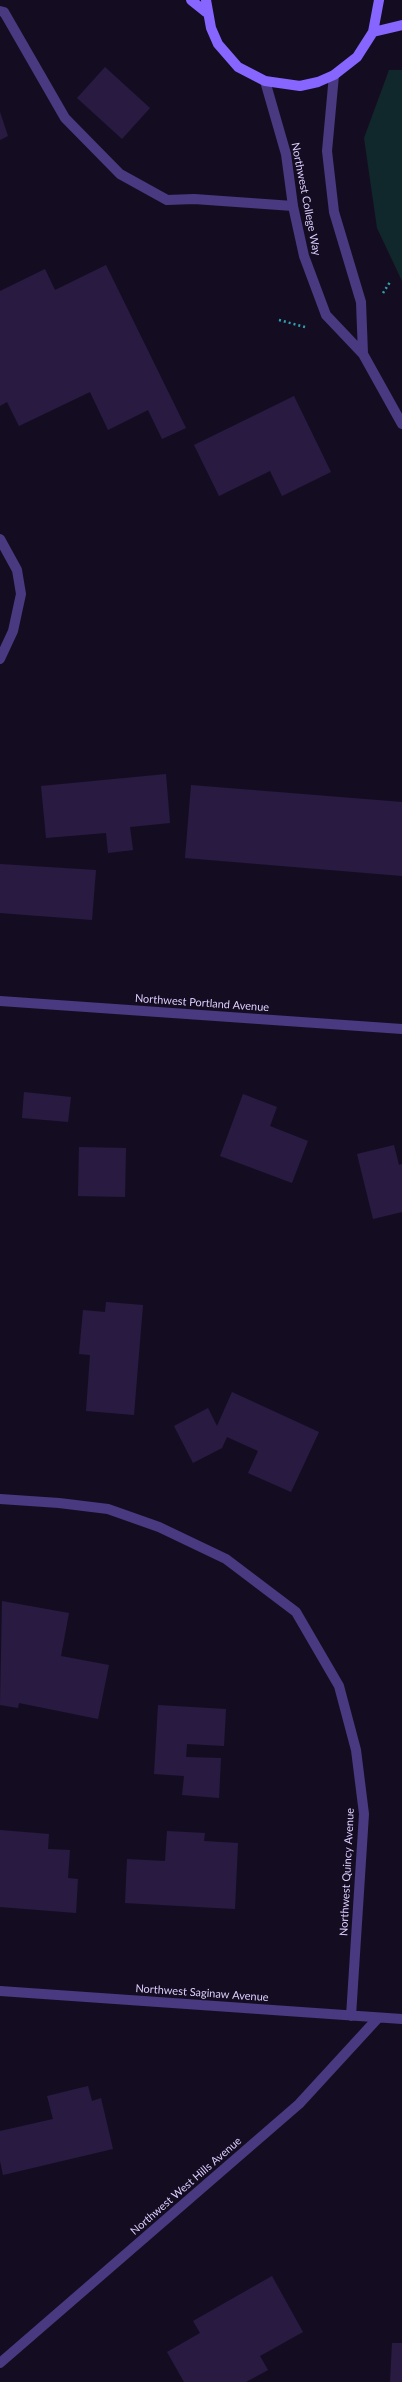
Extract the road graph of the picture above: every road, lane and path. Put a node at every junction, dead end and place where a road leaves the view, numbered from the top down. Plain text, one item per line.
1 (191, 0) edge
2 (206, 0) edge
3 (378, 0) edge
4 (0, 11) edge
5 (206, 12) junction
6 (402, 26) edge
7 (372, 32) junction
8 (334, 75) junction
9 (265, 81) junction
10 (293, 206) junction
11 (363, 354) junction
12 (402, 424) edge
13 (0, 540) edge
14 (0, 659) edge
15 (0, 1001) edge
16 (402, 1029) edge
17 (0, 1499) edge
18 (0, 1991) edge
19 (351, 2016) junction
20 (378, 2018) junction
21 (402, 2019) edge
22 (0, 2363) edge

1 - 5 main road
2 - 5 main road
3 - 7 main road
4 - 10 street
5 - 9 main road
6 - 7 main road
7 - 8 main road
8 - 9 main road
8 - 11 street, Northwest College Way
9 - 10 street, Northwest College Way
10 - 11 street, Northwest College Way
11 - 12 street, Northwest College Way
13 - 14 street
15 - 16 street, Northwest Portland Avenue
17 - 19 street, Northwest Quincy Avenue
18 - 19 street, Northwest Saginaw Avenue
19 - 20 street, Northwest Saginaw Avenue
20 - 21 street, Northwest Saginaw Avenue
20 - 22 street, Northwest West Hills Avenue

